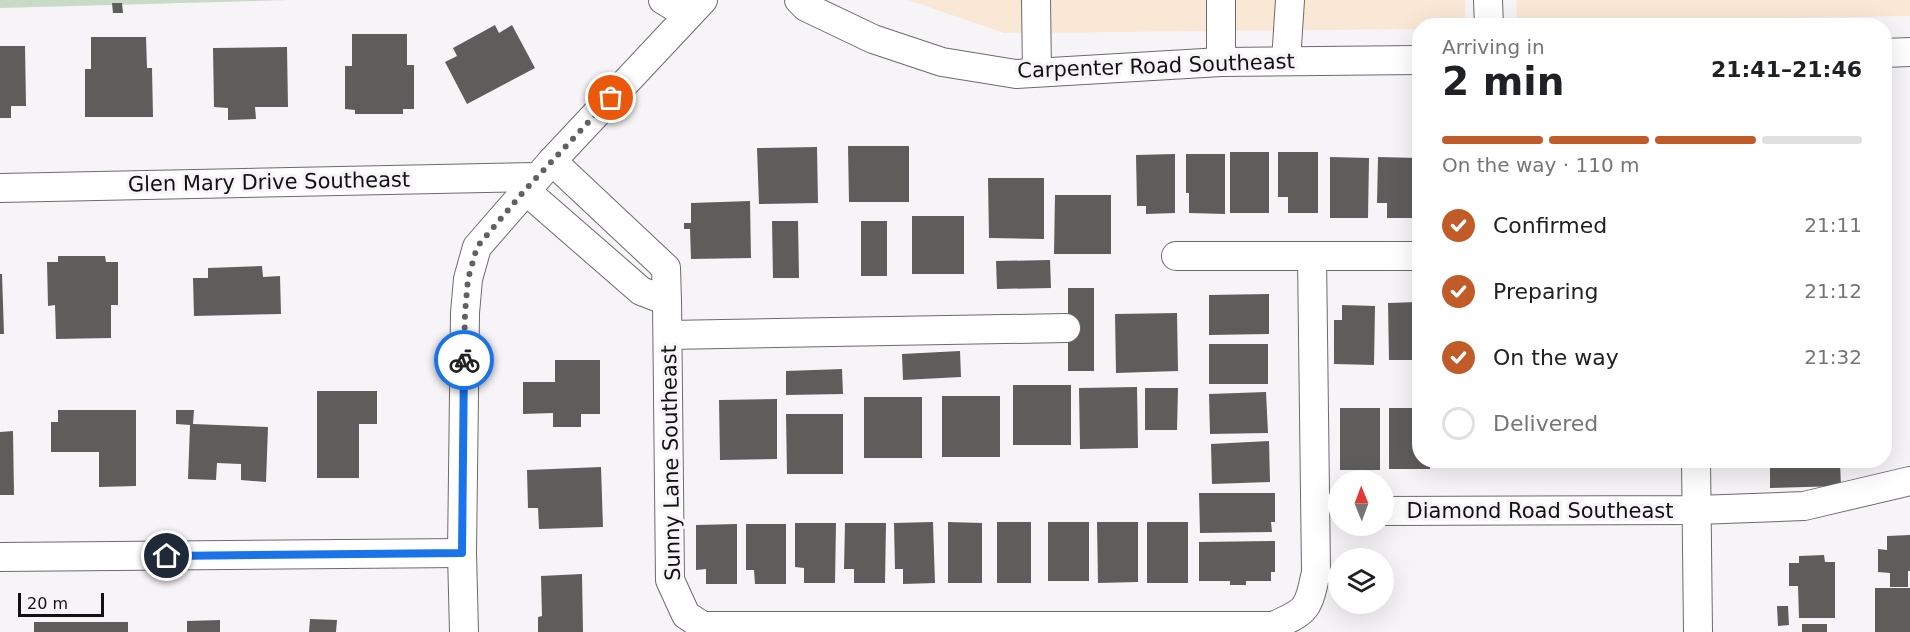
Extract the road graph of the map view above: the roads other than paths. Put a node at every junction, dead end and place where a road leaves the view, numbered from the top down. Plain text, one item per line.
1 (663, 0) edge
2 (798, 0) edge
3 (1036, 0) edge
4 (1221, 0) edge
5 (1290, 0) edge
6 (1488, 0) edge
7 (696, 7) edge
8 (1489, 18) edge
9 (1910, 52) edge
10 (1892, 53) edge
11 (1412, 60) edge
12 (1286, 61) junction
13 (1221, 62) junction
14 (1037, 72) junction
15 (538, 176) junction
16 (0, 188) edge
17 (1176, 256) dead end
18 (1312, 256) junction
19 (1412, 256) edge
20 (667, 301) junction
21 (1066, 328) dead end
22 (668, 335) junction
23 (1696, 468) edge
24 (1910, 480) edge
25 (1696, 510) junction
26 (1327, 511) edge
27 (1394, 511) edge
28 (462, 553) junction
29 (0, 557) edge
30 (464, 632) edge
31 (1698, 632) edge

1 - 7 street
2 - 14 street, Carpenter Road Southeast
3 - 14 street
4 - 13 street
5 - 12 street
6 - 8 street
7 - 15 street
9 - 10 street
11 - 12 street, Carpenter Road Southeast
12 - 13 street, Carpenter Road Southeast
13 - 14 street, Carpenter Road Southeast
15 - 16 street, Glen Mary Drive Southeast
15 - 20 street
15 - 20 street, Sunny Lane Southeast
15 - 28 street
17 - 18 street
18 - 19 street
18 - 26 street, Sunny Lane Southeast
20 - 22 street, Sunny Lane Southeast
21 - 22 street
22 - 26 street, Sunny Lane Southeast
23 - 25 street, Diamond Road Southeast
24 - 25 street, Diamond Road Southeast
25 - 27 street, Diamond Road Southeast
25 - 31 street, Diamond Road Southeast
28 - 29 street
28 - 30 street

